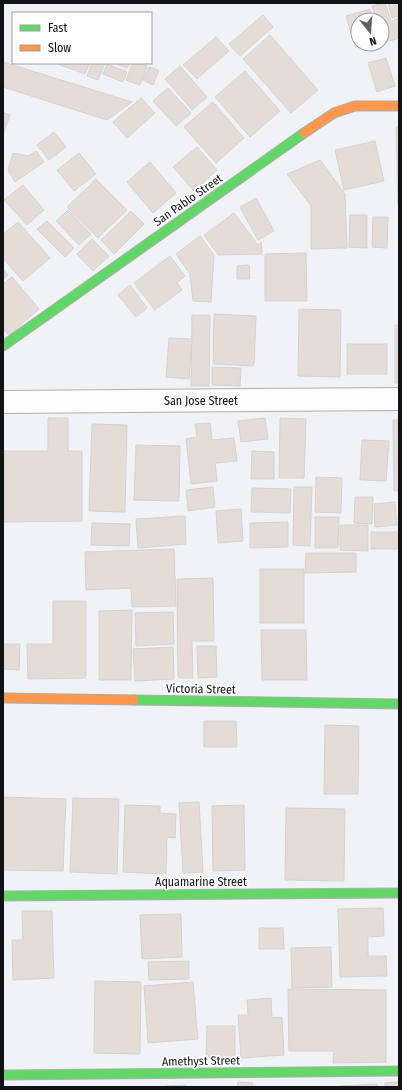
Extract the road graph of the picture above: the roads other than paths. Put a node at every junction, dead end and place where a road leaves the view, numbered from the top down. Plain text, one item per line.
1 (399, 106) edge
2 (3, 346) edge
3 (399, 399) edge
4 (3, 402) edge
5 (3, 698) edge
6 (399, 704) edge
7 (399, 893) edge
8 (3, 896) edge
9 (399, 1070) edge
10 (3, 1075) edge

1 - 2 street, San Pablo Street
3 - 4 street, San Jose Street
5 - 6 street, Victoria Street
7 - 8 street, Aquamarine Street
9 - 10 street, Amethyst Street

